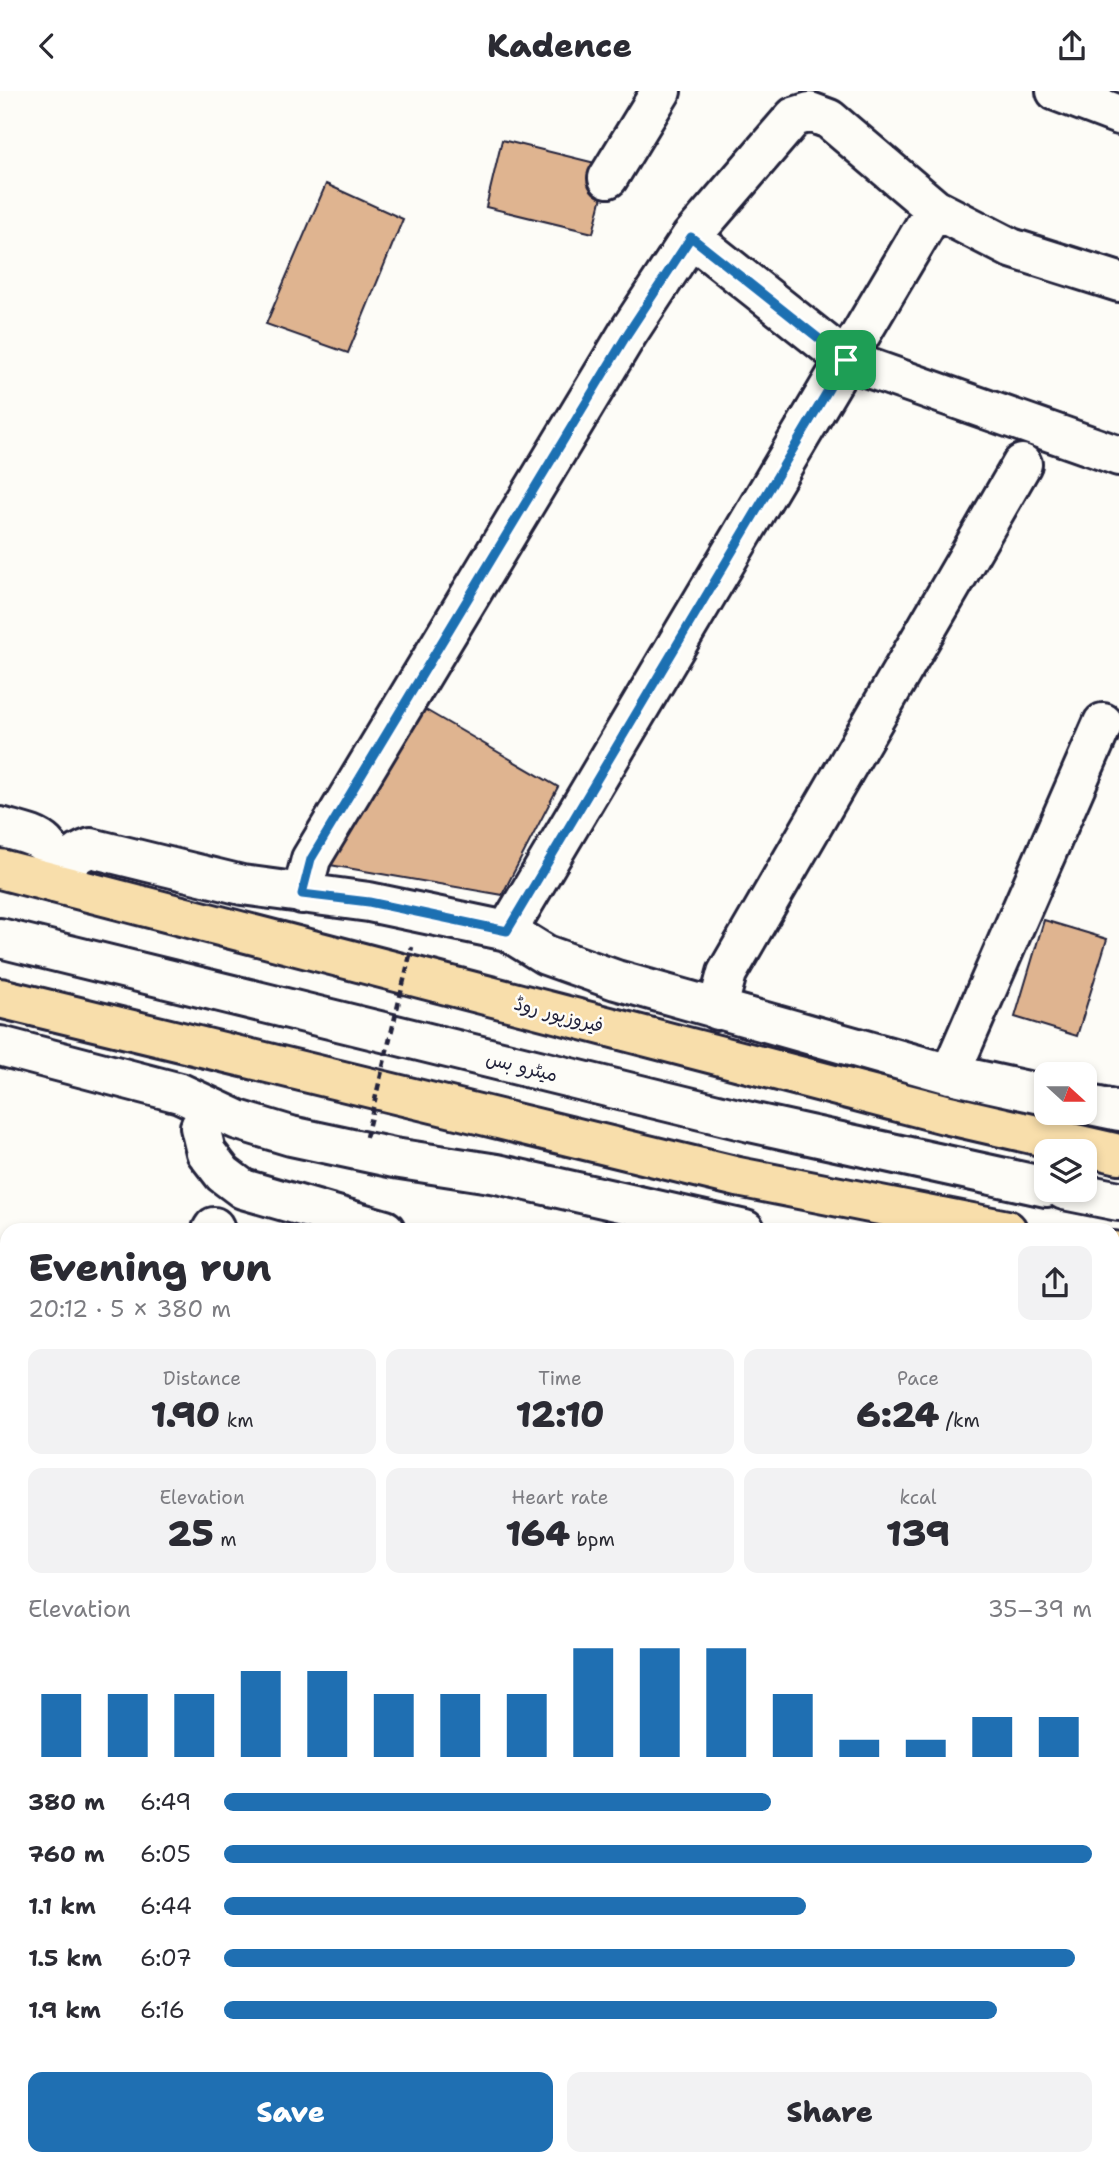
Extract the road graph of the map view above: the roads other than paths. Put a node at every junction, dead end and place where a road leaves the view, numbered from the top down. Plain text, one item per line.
1 (661, 91) edge
2 (1056, 91) edge
3 (1119, 115) edge
4 (608, 178) dead end
5 (935, 209) junction
6 (691, 237) junction
7 (1119, 282) edge
8 (846, 360) junction
9 (1119, 456) edge
10 (1022, 464) dead end
11 (1103, 723) dead end
12 (0, 827) edge
13 (0, 869) edge
14 (55, 883) junction
15 (302, 894) junction
16 (507, 931) junction
17 (0, 938) edge
18 (0, 998) edge
19 (717, 1010) junction
20 (1, 1049) edge
21 (950, 1074) junction
22 (1034, 1092) edge
23 (1097, 1106) edge
24 (210, 1108) junction
25 (1119, 1111) edge
26 (1119, 1154) edge
27 (1034, 1184) edge
28 (1097, 1197) edge
29 (1119, 1201) edge
30 (353, 1223) edge
31 (714, 1223) edge
32 (971, 1223) edge

1 - 4 street
2 - 3 street
5 - 6 street
5 - 7 street
5 - 8 street
6 - 8 street
6 - 15 street
8 - 9 street
8 - 16 street
10 - 19 street
11 - 21 street
12 - 14 street
13 - 14 main road, فیروزپور روڈ
14 - 15 street
14 - 26 main road, فیروزپور روڈ
15 - 16 street
16 - 19 street
17 - 27 street, میٹرو بس
18 - 32 main road
19 - 21 street
20 - 24 street
21 - 22 street
23 - 25 street
24 - 30 street
24 - 31 street
28 - 29 street

